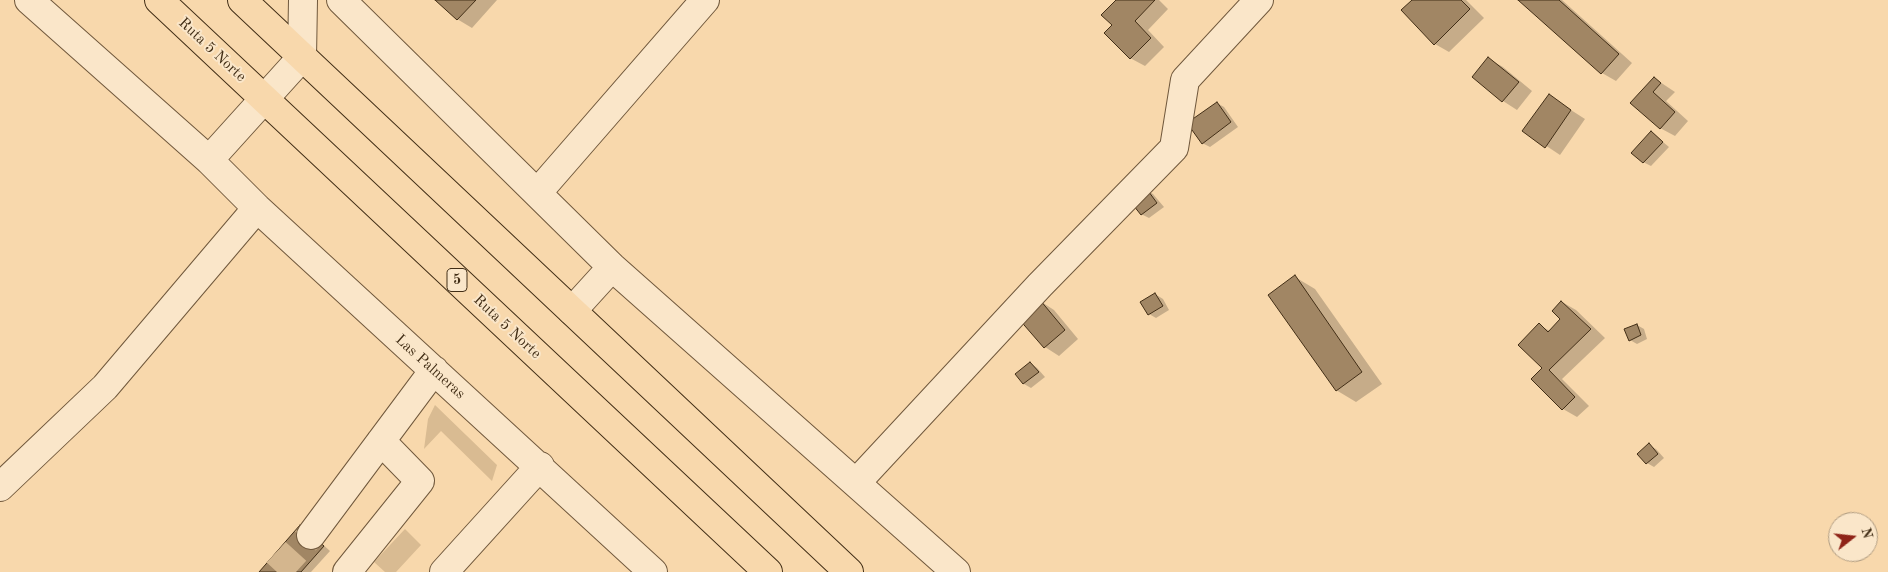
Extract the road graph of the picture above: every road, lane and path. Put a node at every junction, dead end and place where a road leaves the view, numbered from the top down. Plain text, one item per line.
1 (29, 0) edge
2 (160, 0) edge
3 (242, 0) edge
4 (303, 0) edge
5 (342, 0) edge
6 (706, 0) edge
7 (1258, 0) edge
8 (302, 57) junction
9 (264, 99) junction
10 (209, 160) junction
11 (538, 192) junction
12 (257, 208) junction
13 (612, 268) junction
14 (572, 311) junction
15 (434, 370) junction
16 (381, 441) junction
17 (540, 466) junction
18 (856, 483) junction
19 (0, 487) edge
20 (311, 535) tunnel mouth
21 (346, 572) edge
22 (444, 572) edge
23 (653, 572) edge
24 (768, 572) edge
25 (849, 572) edge
26 (956, 572) edge

1 - 10 street, Las Palmeras
2 - 9 highway, Ruta 5 Norte / 5
3 - 8 highway
4 - 8 street
5 - 11 street
6 - 11 street
7 - 18 street
8 - 9 street
8 - 14 highway
9 - 10 street
9 - 24 highway, Ruta 5 Norte / 5
10 - 12 street, Las Palmeras
11 - 13 street
12 - 15 street, Las Palmeras
12 - 19 street
13 - 14 street
13 - 18 street
14 - 25 highway
15 - 16 street
15 - 17 street, Las Palmeras
16 - 20 street
16 - 21 street
17 - 22 street
17 - 23 street, Las Palmeras
18 - 26 street

